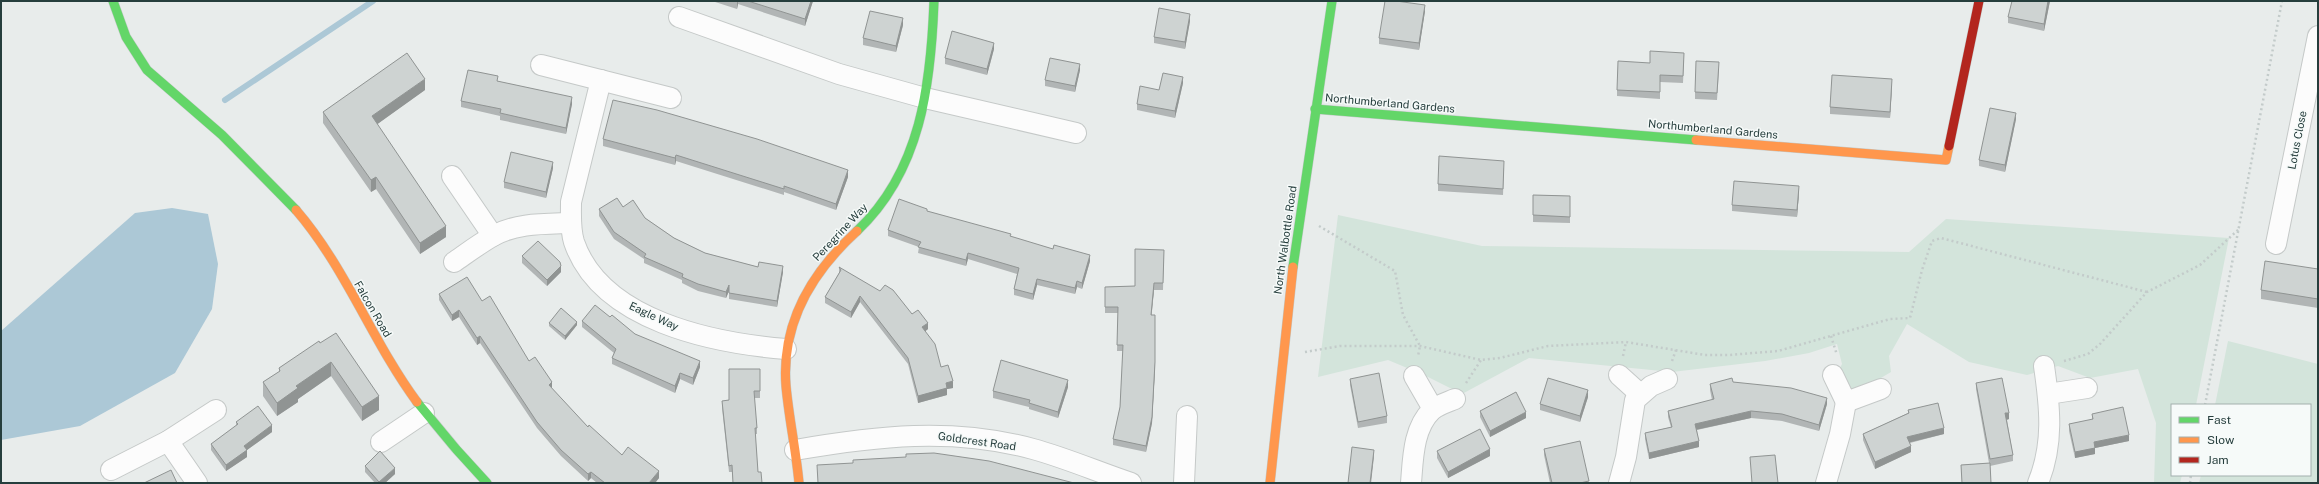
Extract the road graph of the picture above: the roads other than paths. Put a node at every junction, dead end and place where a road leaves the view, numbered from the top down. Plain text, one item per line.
1 (113, 1) edge
2 (934, 1) edge
3 (1332, 1) edge
4 (1979, 1) edge
5 (679, 17) dead end
6 (2318, 36) edge
7 (541, 65) dead end
8 (601, 80) junction
9 (670, 98) dead end
10 (926, 98) junction
11 (1316, 109) junction
12 (1076, 133) dead end
13 (452, 176) dead end
14 (571, 223) junction
15 (493, 236) junction
16 (2276, 244) dead end
17 (454, 262) dead end
18 (786, 349) junction
19 (2044, 366) road end
20 (1618, 375) dead end
21 (1833, 375) dead end
22 (1414, 376) road end
23 (1667, 379) dead end
24 (2087, 388) dead end
25 (1881, 389) dead end
26 (1640, 394) junction
27 (2048, 394) junction
28 (1455, 399) road end
29 (1846, 402) junction
30 (1433, 409) junction
31 (216, 410) dead end
32 (424, 413) junction
33 (1187, 416) dead end
34 (168, 441) junction
35 (381, 442) dead end
36 (795, 450) junction
37 (112, 470) dead end
38 (197, 483) edge
39 (487, 483) edge
40 (799, 483) edge
41 (1131, 483) edge
42 (1184, 483) edge
43 (1270, 483) edge
44 (1411, 483) edge
45 (1618, 483) edge
46 (1826, 483) edge
47 (2038, 483) edge

1 - 32 street, Falcon Road
2 - 10 street, Peregrine Way
3 - 11 street, North Walbottle Road
4 - 11 street, Northumberland Gardens
5 - 10 street
6 - 16 street, Lotus Close
7 - 8 street
8 - 9 street
8 - 14 street, Eagle Way
10 - 12 street
10 - 18 street, Peregrine Way
11 - 43 street, North Walbottle Road
13 - 15 street
14 - 15 street
14 - 18 street, Eagle Way
15 - 17 street
18 - 36 street, Peregrine Way
19 - 27 street
20 - 26 street
21 - 29 street
22 - 30 street
23 - 26 street
24 - 27 street
25 - 29 street
26 - 45 street
27 - 47 street
28 - 30 street
29 - 46 street
30 - 44 street
31 - 34 street
32 - 35 street
32 - 39 street, Falcon Road
33 - 42 street
34 - 37 street
34 - 38 street
36 - 40 street, Peregrine Way
36 - 41 street, Goldcrest Road

